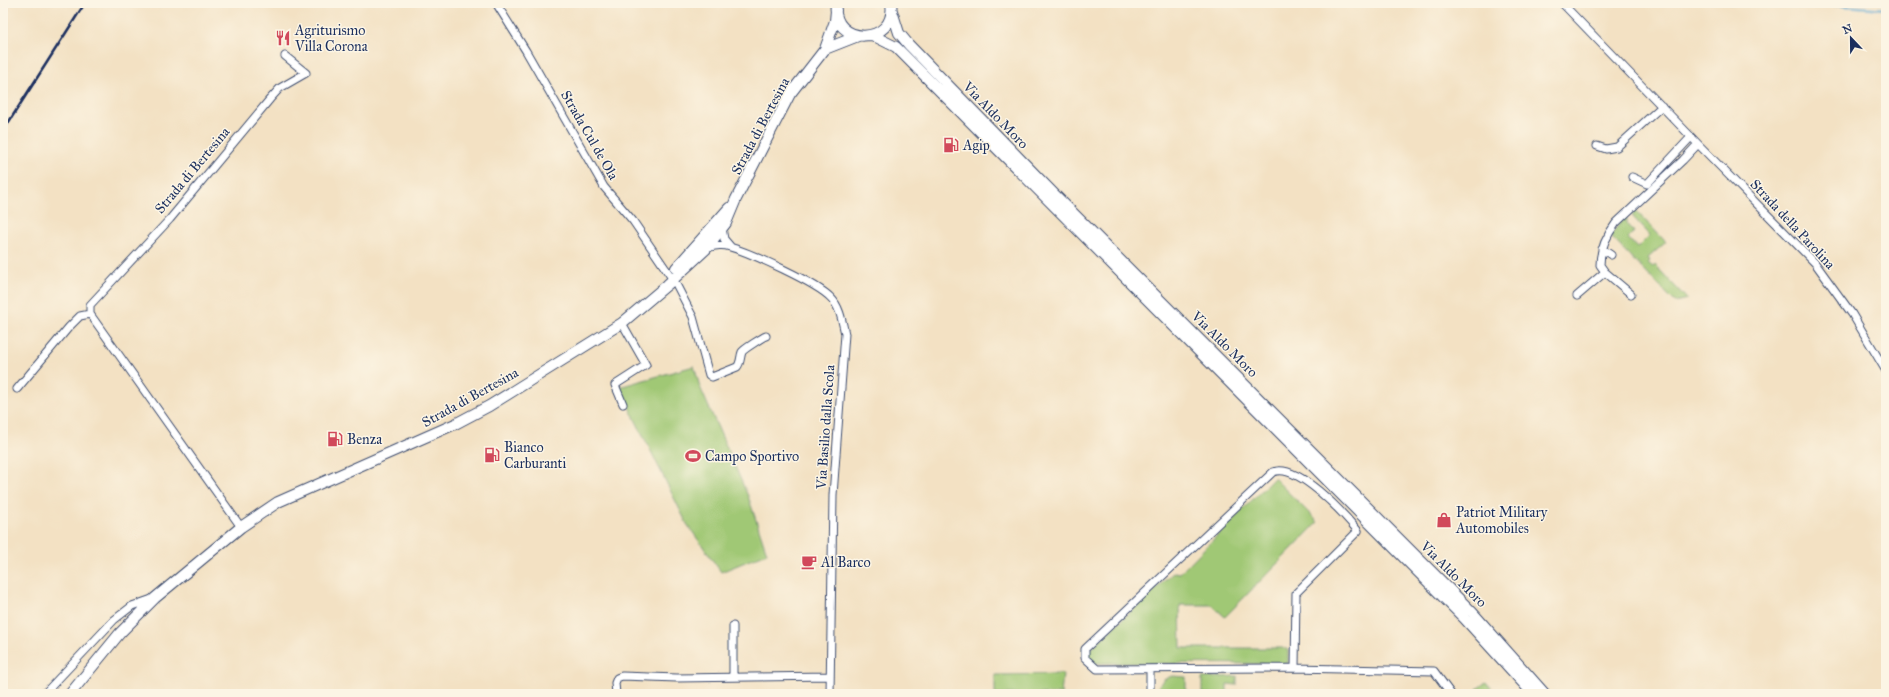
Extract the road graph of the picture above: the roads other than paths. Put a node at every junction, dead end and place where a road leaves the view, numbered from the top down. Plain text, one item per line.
1 (496, 3) edge
2 (1562, 3) edge
3 (836, 7) edge
4 (892, 7) edge
5 (872, 35) junction
6 (858, 36) junction
7 (825, 49) junction
8 (285, 56) dead end
9 (1662, 106) junction
10 (1691, 137) junction
11 (1698, 144) junction
12 (1597, 146) dead end
13 (1632, 177) dead end
14 (736, 199) junction
15 (723, 216) junction
16 (722, 228) junction
17 (716, 242) junction
18 (730, 246) junction
19 (1602, 249) junction
20 (1611, 255) dead end
21 (1605, 272) junction
22 (672, 277) junction
23 (1631, 294) dead end
24 (1577, 296) dead end
25 (90, 314) junction
26 (622, 324) junction
27 (766, 336) dead end
28 (1886, 371) edge
29 (17, 389) dead end
30 (623, 404) dead end
31 (241, 527) junction
32 (155, 598) junction
33 (733, 626) dead end
34 (1295, 668) junction
35 (1150, 669) junction
36 (830, 676) junction
37 (734, 677) junction
38 (44, 694) edge
39 (70, 694) edge
40 (616, 694) edge
41 (830, 694) edge
42 (1150, 694) edge
43 (1451, 694) edge
44 (1533, 694) edge
45 (1545, 694) edge

1 - 22 street, Strada Cul de Ola
2 - 9 street, Strada della Parolina
3 - 6 main road, Strada di Bertesina
3 - 7 main road, Strada di Bertesina
4 - 5 main road
4 - 45 main road, Via Aldo Moro
5 - 6 main road
5 - 44 main road, Via Aldo Moro
6 - 7 main road
7 - 14 main road, Strada di Bertesina
8 - 25 street, Strada di Bertesina
9 - 10 street, Strada della Parolina
9 - 12 street
10 - 11 street, Strada della Parolina
10 - 13 street
11 - 19 street
11 - 28 street, Strada della Parolina
14 - 15 main road, Strada di Bertesina
14 - 16 main road, Strada di Bertesina
15 - 17 street
15 - 22 main road, Strada di Bertesina
16 - 17 main road, Strada di Bertesina
16 - 18 street
17 - 18 street, Via Basilio dalla Scola
17 - 22 main road, Strada di Bertesina
18 - 36 street, Via Basilio dalla Scola
19 - 20 street
19 - 21 street
21 - 23 street
21 - 24 street
22 - 26 main road, Strada di Bertesina
22 - 27 street
25 - 29 street
25 - 31 street
26 - 30 street
26 - 31 main road, Strada di Bertesina
31 - 32 main road, Strada di Bertesina
32 - 38 street, Strada di Bertesina
32 - 39 main road, Strada di Bertesina
33 - 37 street
34 - 35 street
34 - 35 street
34 - 43 street
35 - 42 street
36 - 37 street
36 - 41 street, Via Basilio dalla Scola
37 - 40 street

